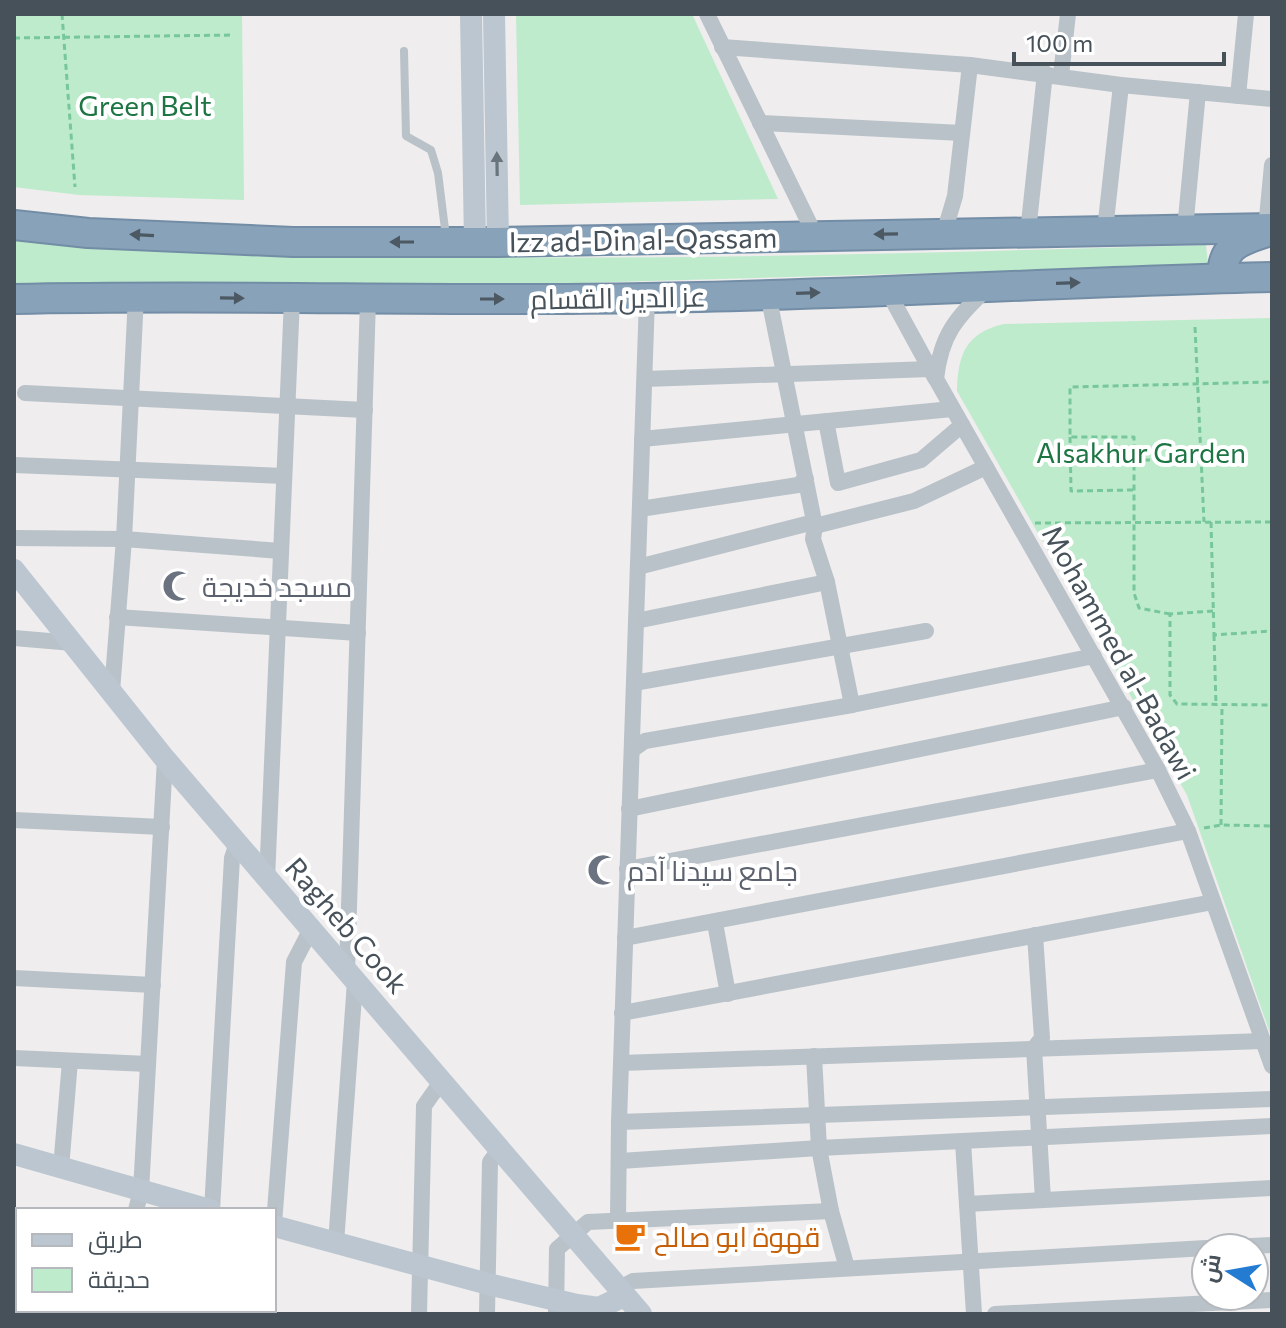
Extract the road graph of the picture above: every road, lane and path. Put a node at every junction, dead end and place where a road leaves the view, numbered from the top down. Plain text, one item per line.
1 (62, 14) edge
2 (471, 14) edge
3 (494, 14) edge
4 (707, 14) edge
5 (1068, 14) edge
6 (1246, 14) edge
7 (234, 35) dead end
8 (64, 37) junction
9 (14, 38) edge
10 (722, 47) junction
11 (404, 51) dead end
12 (970, 65) junction
13 (1053, 74) junction
14 (1121, 85) junction
15 (1198, 92) junction
16 (1238, 96) junction
17 (1272, 99) edge
18 (760, 123) junction
19 (962, 133) junction
20 (1272, 165) edge
21 (75, 187) dead end
22 (14, 225) edge
23 (1185, 229) junction
24 (1270, 229) edge
25 (1105, 230) junction
26 (1028, 232) junction
27 (944, 233) junction
28 (815, 235) junction
29 (447, 242) junction
30 (487, 242) junction
31 (1272, 277) edge
32 (1222, 278) junction
33 (989, 286) junction
34 (887, 290) junction
35 (768, 294) junction
36 (136, 296) junction
37 (647, 298) junction
38 (14, 299) edge
39 (292, 299) junction
40 (368, 299) junction
41 (1195, 327) dead end
42 (1272, 359) edge
43 (785, 374) junction
44 (933, 374) junction
45 (645, 379) junction
46 (1197, 382) junction
47 (1272, 384) edge
48 (25, 393) dead end
49 (132, 399) junction
50 (287, 406) junction
51 (952, 409) junction
52 (365, 410) junction
53 (826, 421) junction
54 (795, 424) junction
55 (962, 425) junction
56 (1070, 437) junction
57 (642, 439) junction
58 (1134, 460) junction
59 (1201, 460) junction
60 (14, 465) edge
61 (986, 467) junction
62 (128, 469) junction
63 (284, 476) junction
64 (806, 479) junction
65 (1134, 490) junction
66 (640, 509) junction
67 (1204, 522) junction
68 (1211, 522) junction
69 (1272, 522) edge
70 (1019, 523) junction
71 (1135, 523) junction
72 (815, 526) junction
73 (14, 538) edge
74 (124, 539) junction
75 (281, 551) junction
76 (638, 567) junction
77 (14, 570) edge
78 (827, 582) junction
79 (1213, 611) junction
80 (1170, 614) junction
81 (117, 617) junction
82 (636, 621) junction
83 (278, 629) junction
84 (926, 631) dead end
85 (1272, 631) edge
86 (358, 633) junction
87 (1214, 635) junction
88 (14, 638) edge
89 (73, 643) junction
90 (840, 646) junction
91 (1094, 656) junction
92 (634, 683) junction
93 (112, 691) junction
94 (852, 705) junction
95 (1272, 705) edge
96 (1216, 706) junction
97 (1222, 706) junction
98 (1124, 707) junction
99 (632, 750) junction
100 (165, 759) junction
101 (1158, 770) junction
102 (629, 809) junction
103 (14, 820) edge
104 (1221, 825) junction
105 (1272, 826) edge
106 (162, 827) junction
107 (1188, 831) junction
108 (237, 843) junction
109 (627, 869) junction
110 (267, 879) junction
111 (1213, 902) junction
112 (715, 923) junction
113 (311, 929) junction
114 (1035, 935) junction
115 (625, 938) junction
116 (351, 976) junction
117 (14, 978) edge
118 (153, 985) junction
119 (728, 994) junction
120 (622, 1013) junction
121 (1263, 1041) junction
122 (1034, 1048) junction
123 (814, 1056) junction
124 (14, 1058) edge
125 (70, 1061) junction
126 (621, 1063) junction
127 (148, 1064) junction
128 (1272, 1066) edge
129 (441, 1082) junction
130 (1272, 1099) edge
131 (1037, 1106) junction
132 (817, 1114) junction
133 (619, 1122) junction
134 (1272, 1126) edge
135 (1039, 1138) junction
136 (963, 1142) junction
137 (819, 1148) junction
138 (499, 1150) junction
139 (14, 1156) edge
140 (620, 1161) junction
141 (61, 1168) junction
142 (1272, 1188) edge
143 (138, 1200) edge
144 (1043, 1200) junction
145 (967, 1204) junction
146 (196, 1208) edge
147 (211, 1208) edge
148 (275, 1208) edge
149 (831, 1211) junction
150 (618, 1221) junction
151 (276, 1226) edge
152 (572, 1236) junction
153 (336, 1243) junction
154 (1190, 1249) edge
155 (970, 1261) junction
156 (420, 1266) junction
157 (847, 1268) junction
158 (488, 1284) junction
159 (621, 1292) junction
160 (556, 1307) edge
161 (1190, 1309) edge
162 (419, 1314) edge
163 (487, 1314) edge
164 (641, 1314) edge
165 (974, 1314) edge
166 (995, 1314) edge

1 - 8 path
2 - 30 street
30 -> 3 street
4 - 10 street
5 - 13 street
6 - 16 street
7 - 8 path
8 - 9 path
8 - 21 path
10 - 12 street
10 - 18 street
11 - 29 lane
12 - 13 street
12 - 19 street
13 - 14 street
13 - 26 street
14 - 15 street
14 - 25 street
15 - 16 street
15 - 23 street
16 - 17 street
18 - 19 street
18 - 28 street
19 - 27 street
20 - 24 street
29 -> 22 highway, Izz ad-Din al-Qassam
23 - 24 highway, Izz ad-Din al-Qassam
23 - 25 highway, Izz ad-Din al-Qassam
24 - 32 highway
25 - 26 highway, Izz ad-Din al-Qassam
26 - 27 highway, Izz ad-Din al-Qassam
27 -> 28 highway, Izz ad-Din al-Qassam
28 - 30 highway, Izz ad-Din al-Qassam
29 - 30 highway, Izz ad-Din al-Qassam
31 - 32 highway
33 -> 32 highway, عز الدين القسام
33 - 34 highway, عز الدين القسام
33 - 44 street
35 -> 34 highway, عز الدين القسام
34 - 44 street, Mohammed al-Badawi
35 - 37 highway, عز الدين القسام
35 - 43 street
36 - 38 highway, عز الدين القسام
36 -> 39 highway, عز الدين القسام
36 - 49 street
40 -> 37 highway, عز الدين القسام
37 - 45 street
39 - 40 highway, عز الدين القسام
39 - 50 street
40 - 52 street
41 - 46 path
42 - 47 path
43 - 44 street
43 - 45 street
43 - 54 street
44 - 51 street, Mohammed al-Badawi
45 - 57 street
46 - 47 path
46 - 56 path
46 - 59 path
48 - 49 street
49 - 50 street
49 - 62 street
50 - 52 street
50 - 63 street
51 - 53 street
51 - 55 street, Mohammed al-Badawi
52 - 86 street
53 - 54 street
53 - 55 street
54 - 57 street
54 - 64 street
55 - 61 street, Mohammed al-Badawi
56 - 58 path
56 - 65 path
57 - 66 street
58 - 59 path
58 - 65 path
59 - 67 path
60 - 62 street
61 - 70 street, Mohammed al-Badawi
61 - 72 street
62 - 63 street
62 - 74 street
63 - 75 street
64 - 66 street
64 - 72 street
65 - 71 path
66 - 76 street
67 - 68 path
67 - 71 path
68 - 69 path
68 - 79 path
70 - 71 path
70 - 91 street, Mohammed al-Badawi
71 - 80 path
72 - 76 street
72 - 78 street
73 - 74 street
74 - 75 street
74 - 81 street
75 - 83 street
76 - 82 street
77 - 89 street, Ragheb Cook
78 - 82 street
78 - 90 street
79 - 80 path
79 - 87 path
80 - 96 path
81 - 83 street
81 - 93 street
82 - 92 street
83 - 86 street
83 - 110 street
84 - 90 street
85 - 87 path
86 - 116 street
87 - 96 path
88 - 89 street
89 - 93 street, Ragheb Cook
90 - 92 street
90 - 94 street
91 - 94 street
91 - 98 street, Mohammed al-Badawi
92 - 99 street
93 - 100 street, Ragheb Cook
94 - 99 street
95 - 97 path
96 - 97 path
97 - 104 path
98 - 101 street, Mohammed al-Badawi
98 - 102 street
99 - 102 street
100 - 106 street
100 - 108 street, Ragheb Cook
101 - 107 street, Mohammed al-Badawi
101 - 109 street
102 - 109 street
103 - 106 street
104 - 105 path
104 - 107 path
106 - 118 street
107 - 111 street, Mohammed al-Badawi
107 - 112 street
108 - 110 street, Ragheb Cook
108 - 147 street
109 - 115 street
110 - 113 street, Ragheb Cook
111 - 114 street
111 - 121 street, Mohammed al-Badawi
112 - 115 street
112 - 119 street
113 - 116 street, Ragheb Cook
113 - 148 street
114 - 119 street
114 - 122 street
115 - 120 street
116 - 129 street, Ragheb Cook
116 - 153 street
117 - 118 street
118 - 127 street
119 - 120 street
120 - 126 street
121 - 122 street
121 - 128 street, Mohammed al-Badawi
122 - 123 street
122 - 131 street
123 - 126 street
123 - 132 street
124 - 125 street
125 - 127 street
125 - 141 street
126 - 133 street
127 - 143 street
129 - 138 street, Ragheb Cook
129 - 156 street
130 - 131 street
131 - 132 street
131 - 135 street
132 - 133 street
132 - 137 street
133 - 140 street
134 - 135 street
135 - 136 street
135 - 144 street
136 - 137 street
136 - 145 street
137 - 140 street
137 - 149 street
138 - 152 street, Ragheb Cook
138 - 158 street
139 - 141 street
140 - 150 street
141 - 143 street
142 - 144 street
143 - 146 street
144 - 145 street
145 - 155 street
149 - 150 street
149 - 157 street
150 - 152 street
151 - 153 street
152 - 159 street, Ragheb Cook
152 - 160 street
153 - 156 street
154 - 155 street
155 - 157 street
155 - 165 street
156 - 158 street
156 - 162 street
157 - 159 street
158 - 160 street
158 - 163 street
159 - 160 street
159 - 164 street, Ragheb Cook
161 - 166 street

